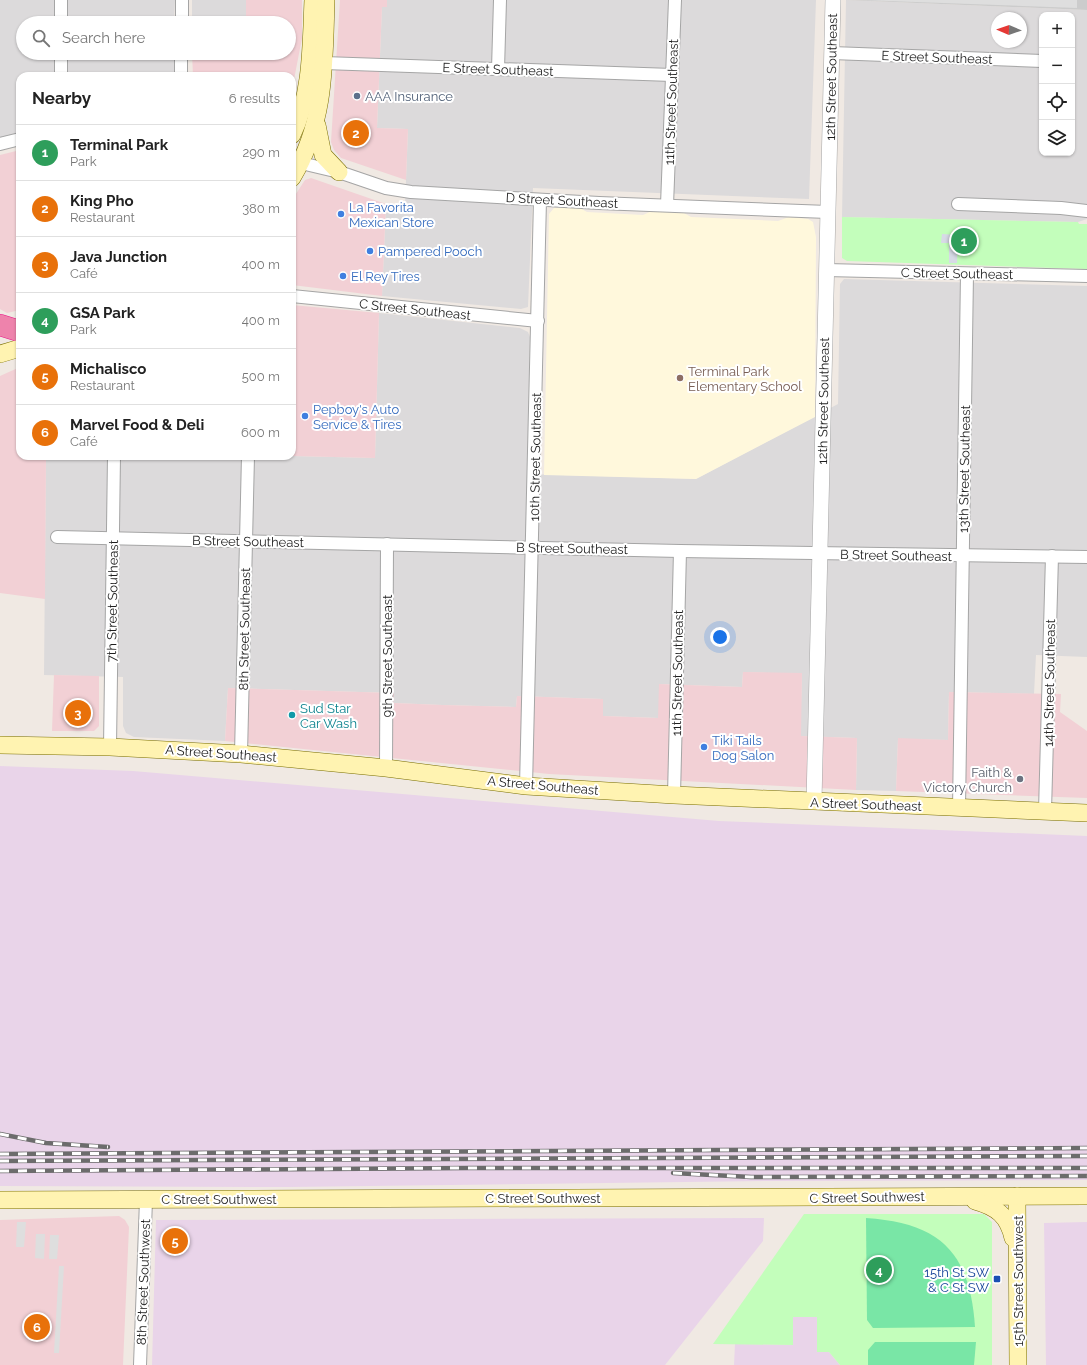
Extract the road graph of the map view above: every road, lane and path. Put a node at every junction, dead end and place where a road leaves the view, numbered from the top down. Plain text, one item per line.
1 (61, 0) edge
2 (182, 0) edge
3 (313, 0) edge
4 (326, 0) edge
5 (500, 0) edge
6 (675, 0) edge
7 (833, 0) edge
8 (61, 16) edge
9 (182, 16) edge
10 (832, 53) junction
11 (61, 60) edge
12 (181, 60) edge
13 (1039, 61) edge
14 (324, 63) junction
15 (498, 69) junction
16 (61, 72) edge
17 (181, 72) edge
18 (672, 75) junction
19 (323, 85) junction
20 (296, 122) edge
21 (316, 122) junction
22 (16, 140) edge
23 (296, 142) edge
24 (0, 144) edge
25 (301, 163) junction
26 (296, 171) edge
27 (339, 172) junction
28 (540, 200) junction
29 (958, 204) dead end
30 (667, 205) junction
31 (1087, 210) edge
32 (828, 212) junction
33 (826, 270) junction
34 (967, 274) junction
35 (1087, 276) edge
36 (296, 296) edge
37 (538, 322) junction
38 (11, 334) edge
39 (0, 354) edge
40 (114, 460) edge
41 (248, 460) edge
42 (57, 537) dead end
43 (112, 538) junction
44 (246, 541) junction
45 (387, 544) junction
46 (533, 547) junction
47 (680, 551) junction
48 (820, 554) junction
49 (963, 556) junction
50 (1052, 556) junction
51 (1087, 557) edge
52 (0, 745) edge
53 (110, 747) junction
54 (242, 754) junction
55 (386, 768) junction
56 (526, 786) junction
57 (674, 795) junction
58 (814, 801) junction
59 (959, 808) junction
60 (1045, 811) junction
61 (1087, 813) edge
62 (959, 1196) junction
63 (1017, 1196) junction
64 (1087, 1196) edge
65 (0, 1200) edge
66 (146, 1200) junction
67 (1017, 1254) junction
68 (140, 1365) edge
69 (1018, 1365) edge

1 - 8 street
2 - 9 street
3 - 20 main road
4 - 14 main road
5 - 15 street
6 - 18 street, 11th Street Southeast
7 - 10 street, 12th Street Southeast
10 - 13 street, E Street Southeast
10 - 32 street, 12th Street Southeast
11 - 16 street
12 - 17 street
14 - 15 street, E Street Southeast
14 - 19 main road
15 - 18 street, E Street Southeast
18 - 30 street, 11th Street Southeast
19 - 21 main road
19 - 23 main road
21 - 25 main road
21 - 27 main road
22 - 24 street
25 - 26 main road
25 - 27 street, D Street Southeast
27 - 28 street, D Street Southeast
28 - 30 street, D Street Southeast
28 - 37 street, 10th Street Southeast
29 - 31 street
30 - 32 street, D Street Southeast
32 - 33 street, 12th Street Southeast
33 - 34 street, C Street Southeast
33 - 48 street, 12th Street Southeast
34 - 35 street, C Street Southeast
34 - 49 street, 13th Street Southeast
36 - 37 street, C Street Southeast
37 - 46 street, 10th Street Southeast
38 - 39 main road
40 - 43 street, 7th Street Southeast
41 - 44 street, 8th Street Southeast
42 - 43 street, B Street Southeast
43 - 44 street, B Street Southeast
43 - 53 street, 7th Street Southeast
44 - 45 street, B Street Southeast
44 - 54 street, 8th Street Southeast
45 - 46 street, B Street Southeast
45 - 55 street, 9th Street Southeast
46 - 47 street, B Street Southeast
46 - 56 street, 10th Street Southeast
47 - 48 street, B Street Southeast
47 - 57 street, 11th Street Southeast
48 - 49 street, B Street Southeast
48 - 58 street, 12th Street Southeast
49 - 50 street, B Street Southeast
49 - 59 street, 13th Street Southeast
50 - 51 street, B Street Southeast
50 - 60 street, 14th Street Southeast
52 - 53 main road, A Street Southeast
53 - 54 main road, A Street Southeast
54 - 55 main road, A Street Southeast
55 - 56 main road, A Street Southeast
56 - 57 main road, A Street Southeast
57 - 58 main road, A Street Southeast
58 - 59 main road, A Street Southeast
59 - 60 main road, A Street Southeast
60 - 61 main road, A Street Southeast
62 - 63 main road, C Street Southwest
62 - 66 main road, C Street Southwest
62 - 67 main road
63 - 64 main road, C Street Southwest
63 - 67 main road, 15th Street Southwest
65 - 66 main road, C Street Southwest
66 - 68 street, 8th Street Southwest
67 - 69 main road, 15th Street Southwest

